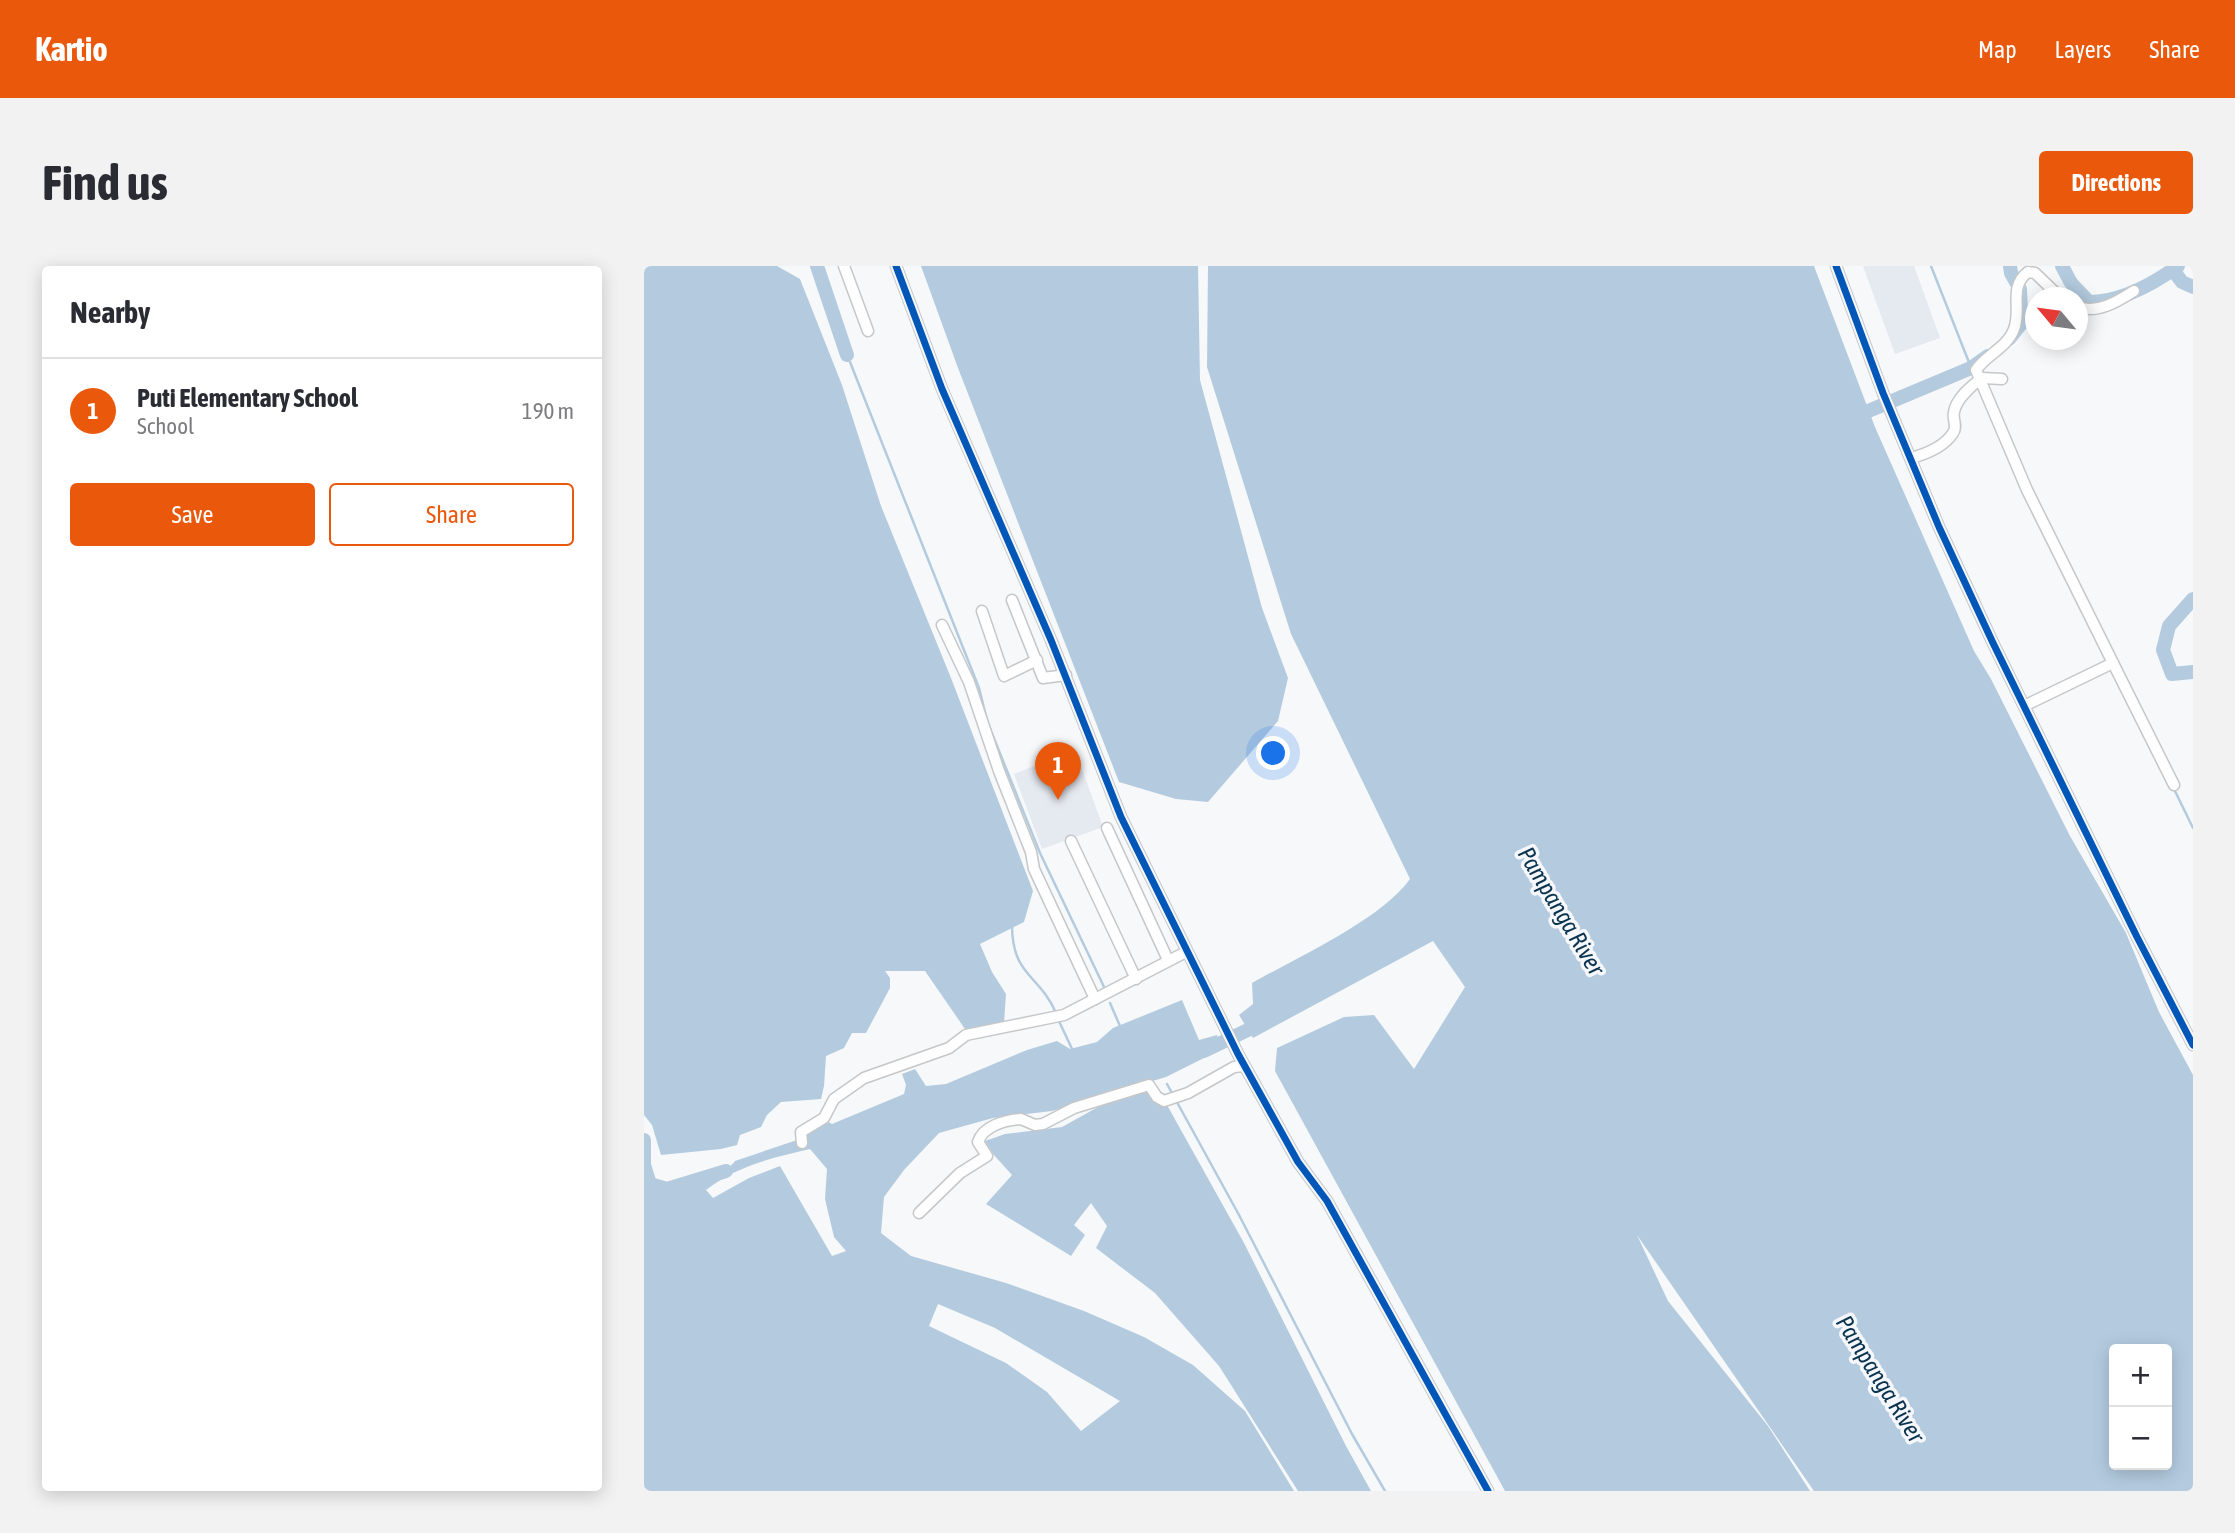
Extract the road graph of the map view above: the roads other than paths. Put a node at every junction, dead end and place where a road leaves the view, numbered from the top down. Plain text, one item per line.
1 (844, 266) edge
2 (896, 266) edge
3 (1836, 266) edge
4 (2050, 287) edge
5 (2134, 292) dead end
6 (2088, 310) edge
7 (868, 331) dead end
8 (2002, 379) dead end
9 (1976, 382) junction
10 (1911, 458) junction
11 (1012, 600) dead end
12 (982, 611) dead end
13 (942, 625) dead end
14 (1037, 660) junction
15 (2109, 666) junction
16 (1066, 675) junction
17 (2024, 706) junction
18 (2174, 785) dead end
19 (1107, 828) dead end
20 (1071, 841) dead end
21 (1186, 952) junction
22 (1168, 960) junction
23 (1136, 979) junction
24 (1095, 999) junction
25 (2193, 1045) edge
26 (1244, 1066) junction
27 (801, 1140) dead end
28 (919, 1213) dead end
29 (1488, 1491) edge

1 - 7 street
2 - 16 street
3 - 10 street
4 - 9 street
5 - 6 street
8 - 9 street
9 - 10 street
9 - 15 street
10 - 17 street
11 - 14 street
12 - 14 street
13 - 24 street
14 - 16 street
15 - 17 street
15 - 18 street
16 - 21 street
17 - 25 street
19 - 22 street
20 - 23 street
21 - 22 street
21 - 26 street
22 - 23 street
23 - 24 street
24 - 27 street
26 - 28 street
26 - 29 street

